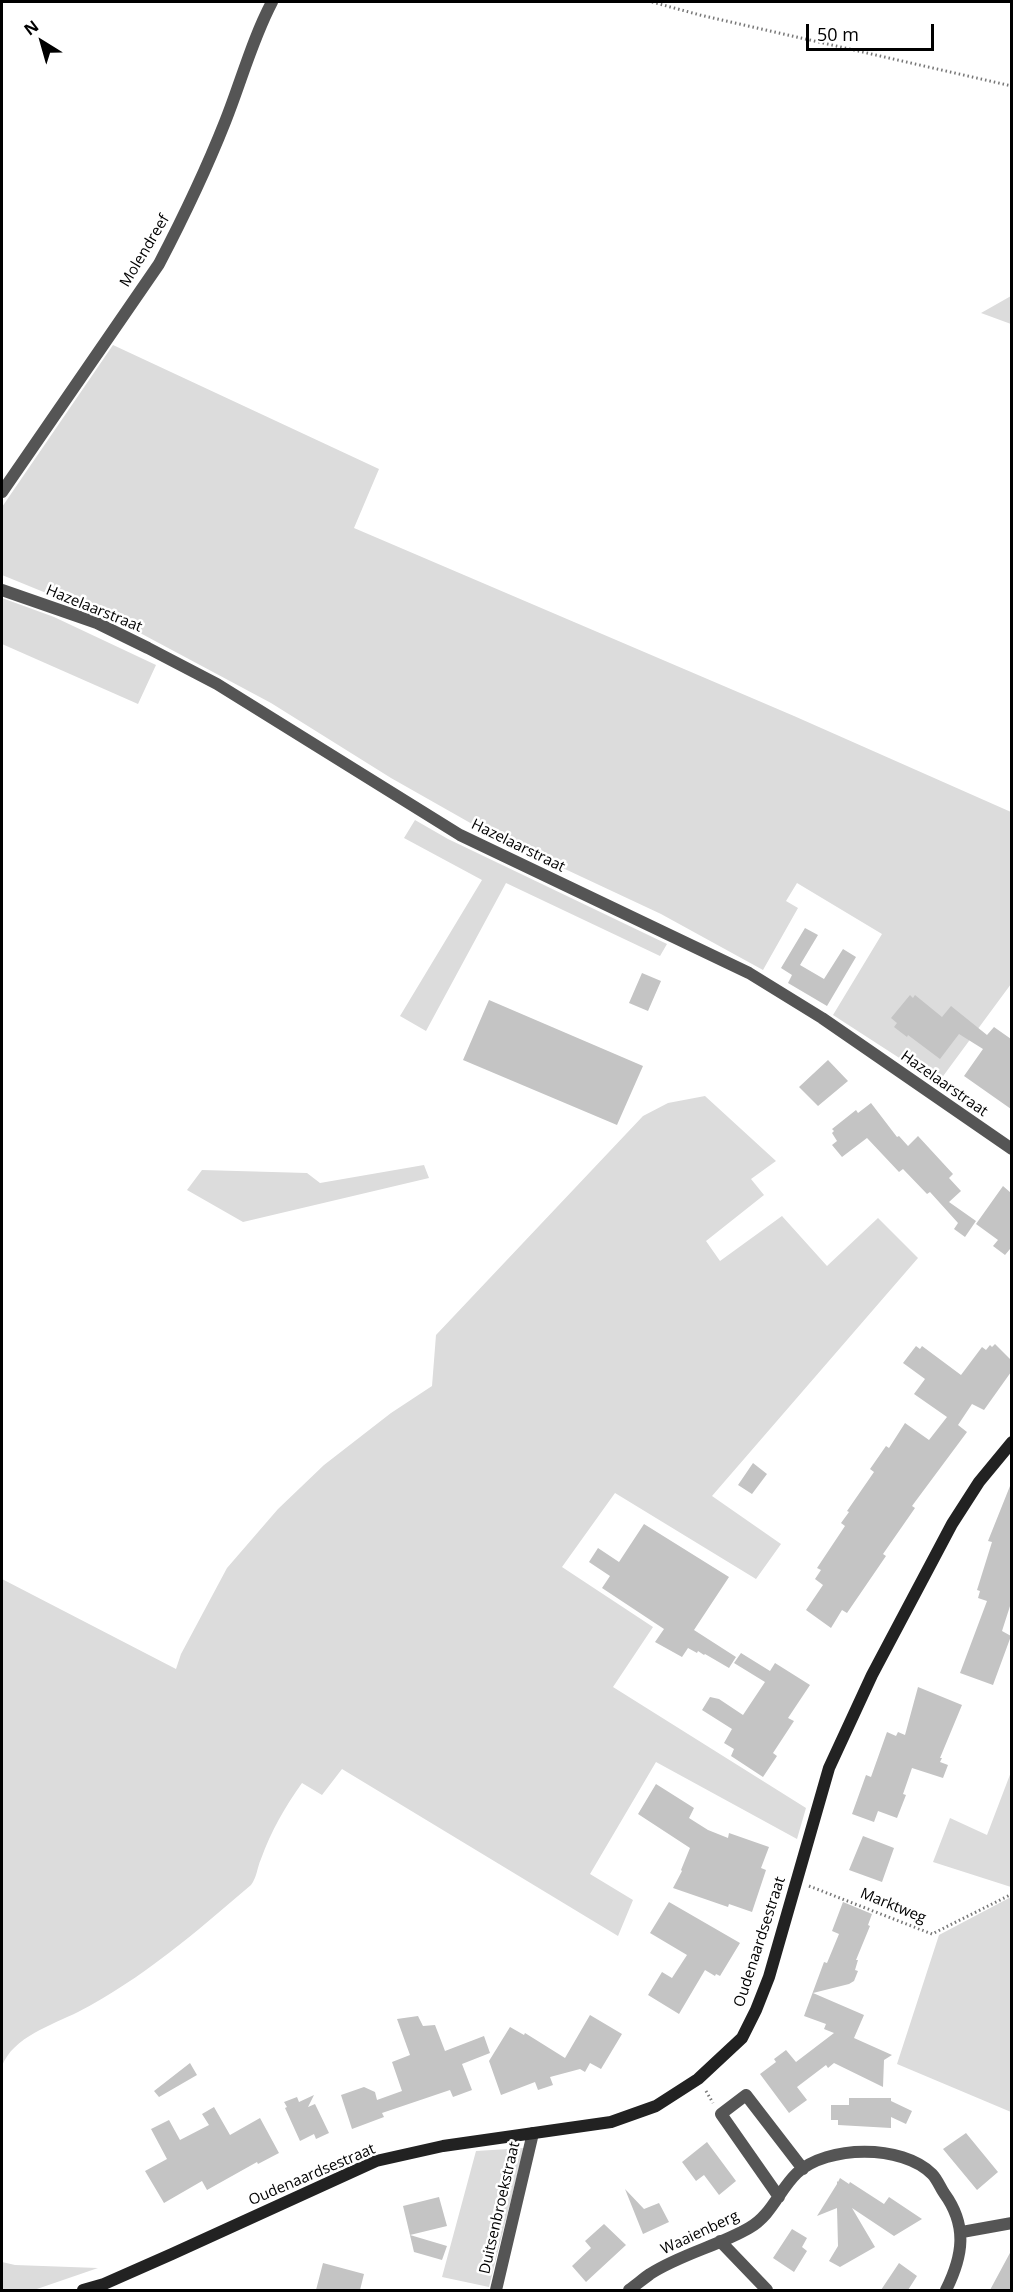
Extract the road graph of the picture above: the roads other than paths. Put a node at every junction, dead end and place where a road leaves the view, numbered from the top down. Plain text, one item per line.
1 (272, 2) edge
2 (2, 492) edge
3 (2, 590) edge
4 (1011, 1149) edge
5 (1011, 1442) edge
6 (533, 2133) junction
7 (803, 2169) junction
8 (779, 2197) junction
9 (1011, 2223) edge
10 (962, 2232) junction
11 (720, 2241) junction
12 (83, 2290) edge
13 (495, 2290) edge
14 (629, 2290) edge
15 (767, 2290) edge
16 (946, 2290) edge

1 - 2 street, Molendreef
3 - 4 street, Hazelaarstraat
5 - 6 main road, Oudenaardsestraat
6 - 12 main road, Oudenaardsestraat
6 - 13 street, Duitsenbroekstraat
7 - 8 street, Waaienberg
7 - 8 street
7 - 10 street, Waaienberg
8 - 11 street, Waaienberg
9 - 10 street
10 - 16 street, Waaienberg
11 - 14 street, Waaienberg
11 - 15 street

